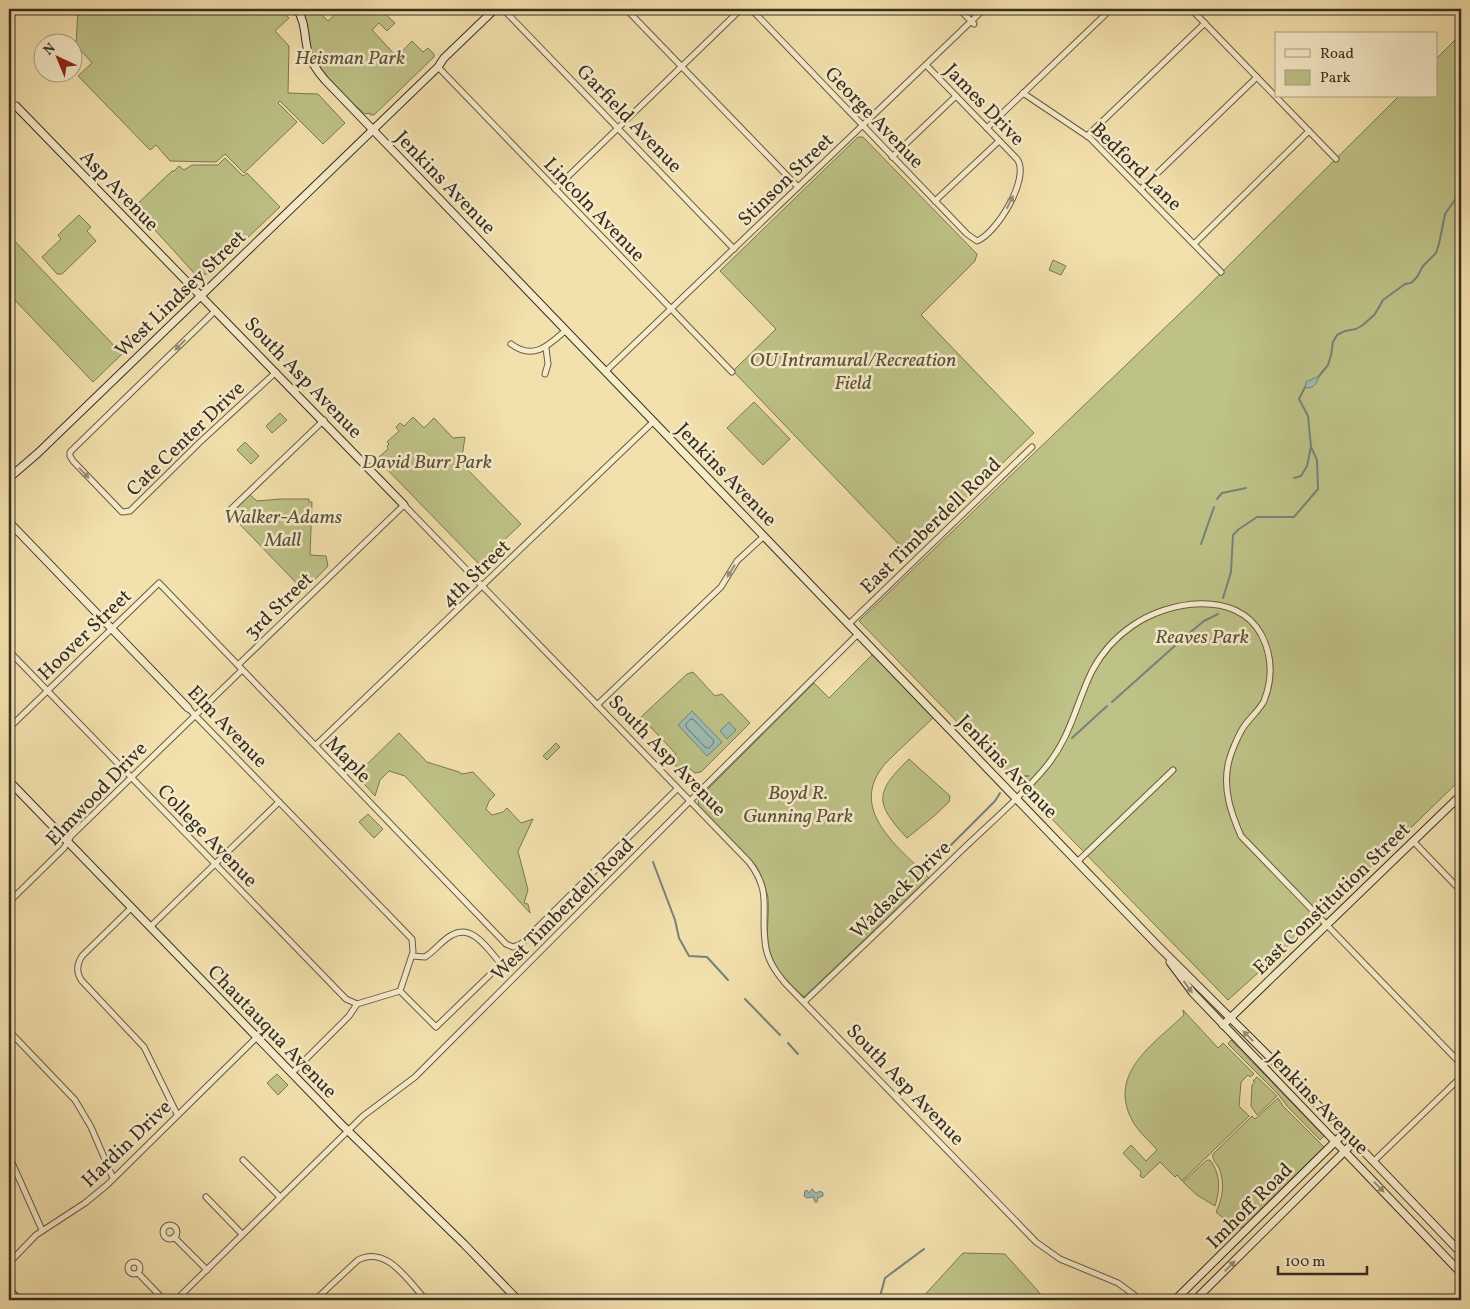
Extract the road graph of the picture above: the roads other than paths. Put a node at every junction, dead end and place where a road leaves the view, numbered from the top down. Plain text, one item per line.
1 (297, 9) edge
2 (495, 9) edge
3 (502, 9) edge
4 (626, 9) edge
5 (741, 9) edge
6 (751, 9) edge
7 (959, 9) edge
8 (984, 9) edge
9 (1110, 9) edge
10 (1191, 9) edge
11 (973, 23) junction
12 (1205, 23) junction
13 (926, 65) junction
14 (438, 67) junction
15 (682, 67) junction
16 (1257, 77) junction
17 (1023, 94) junction
18 (1275, 95) edge
19 (956, 96) junction
20 (1278, 98) edge
21 (16, 106) dead end
22 (862, 126) junction
23 (618, 128) junction
24 (987, 128) junction
25 (373, 130) junction
26 (1310, 131) junction
27 (1087, 136) junction
28 (999, 141) junction
29 (892, 157) junction
30 (1336, 159) dead end
31 (798, 187) junction
32 (555, 189) junction
33 (1141, 189) junction
34 (935, 201) junction
35 (980, 240) joint
36 (1194, 244) junction
37 (734, 249) junction
38 (1220, 272) dead end
39 (201, 296) junction
40 (671, 310) junction
41 (215, 311) junction
42 (566, 330) junction
43 (512, 344) dead end
44 (546, 348) junction
45 (606, 371) junction
46 (276, 372) junction
47 (732, 372) dead end
48 (545, 374) dead end
49 (324, 420) junction
50 (654, 422) junction
51 (1032, 447) dead end
52 (9, 478) edge
53 (404, 504) junction
54 (228, 512) dead end
55 (9, 522) edge
56 (764, 536) junction
57 (159, 583) joint
58 (483, 586) junction
59 (849, 624) junction
60 (111, 628) junction
61 (858, 634) junction
62 (9, 651) edge
63 (238, 666) junction
64 (242, 670) junction
65 (47, 691) junction
66 (597, 705) junction
67 (188, 708) joint
68 (195, 715) junction
69 (9, 728) edge
70 (316, 746) junction
71 (1173, 770) dead end
72 (131, 776) junction
73 (9, 781) edge
74 (677, 789) junction
75 (1461, 795) edge
76 (1016, 798) junction
77 (690, 801) junction
78 (279, 802) junction
79 (1413, 841) junction
80 (68, 842) junction
81 (1077, 862) junction
82 (215, 864) junction
83 (1461, 891) edge
84 (9, 902) edge
85 (131, 908) junction
86 (1326, 926) junction
87 (150, 927) junction
88 (1159, 947) junction
89 (412, 956) junction
90 (400, 991) junction
91 (804, 1002) junction
92 (357, 1004) junction
93 (1230, 1018) junction
94 (1223, 1025) junction
95 (9, 1031) edge
96 (257, 1037) junction
97 (1461, 1064) edge
98 (292, 1073) junction
99 (1461, 1077) edge
100 (178, 1114) junction
101 (348, 1130) junction
102 (1345, 1132) junction
103 (1335, 1142) junction
104 (1354, 1142) junction
105 (1345, 1152) junction
106 (9, 1156) edge
107 (243, 1160) dead end
108 (1373, 1162) junction
109 (113, 1178) junction
110 (206, 1197) dead end
111 (280, 1197) junction
112 (1423, 1214) junction
113 (1413, 1223) junction
114 (42, 1230) junction
115 (242, 1234) junction
116 (174, 1237) dead end
117 (1460, 1251) edge
118 (1448, 1259) junction
119 (9, 1263) edge
120 (207, 1270) junction
121 (138, 1273) dead end
122 (1461, 1273) edge
123 (9, 1290) edge
124 (18, 1300) edge
125 (92, 1300) edge
126 (102, 1300) edge
127 (164, 1300) edge
128 (176, 1300) edge
129 (315, 1300) edge
130 (426, 1300) edge
131 (518, 1300) edge
132 (1141, 1300) edge
133 (1175, 1300) edge
134 (1195, 1300) edge

1 - 25 street, Jenkins Avenue
2 - 14 street
3 - 14 street
3 - 23 street, Garfield Avenue
4 - 15 street
5 - 15 street
6 - 22 street, George Avenue
7 - 11 street
8 - 11 street, Stinson Street
9 - 17 street
10 - 12 street
11 - 13 street, Stinson Street
12 - 16 street
12 - 27 street
13 - 19 street, James Drive
13 - 22 street, Stinson Street
14 - 25 street, West Lindsey Street
14 - 32 street, Lincoln Avenue
15 - 23 street
15 - 31 street
16 - 18 street
16 - 33 street
17 - 24 street
17 - 27 street, Bedford Lane
19 - 24 street, James Drive
19 - 29 street
20 - 26 street
21 - 39 street, Asp Avenue
22 - 29 street, George Avenue
22 - 31 street, Stinson Street
23 - 32 street
23 - 37 street, Garfield Avenue
24 - 28 street, James Drive
25 - 39 street, West Lindsey Street
25 - 42 street, Jenkins Avenue
26 - 30 street
26 - 36 street
27 - 33 street, Bedford Lane
28 - 34 street
35 -> 28 street, James Drive
29 - 34 street, George Avenue
31 - 37 street, Stinson Street
32 - 40 street, Lincoln Avenue
33 - 36 street, Bedford Lane
34 - 35 street, George Avenue
36 - 38 street, Bedford Lane
37 - 40 street, Stinson Street
39 - 41 street, South Asp Avenue
39 - 52 street, West Lindsey Street
40 - 45 street, Stinson Street
40 - 47 street, Lincoln Avenue
41 - 46 street, South Asp Avenue
41 -> 46 street, Cate Center Drive
42 - 44 street
42 - 45 street, Jenkins Avenue
43 - 44 street
44 - 48 street
45 - 50 street, Jenkins Avenue
46 - 49 street, South Asp Avenue
49 - 53 street, South Asp Avenue
49 - 54 street
50 - 56 street, Jenkins Avenue
50 - 58 street, 4th Street
51 - 59 street, East Timberdell Road
53 - 58 street, South Asp Avenue
53 - 63 street, 3rd Street
55 - 60 street, Elm Avenue
56 - 59 street, Jenkins Avenue
56 -> 66 street
57 - 60 street, Hoover Street
57 - 63 street, Maple
58 - 66 street, South Asp Avenue
58 - 70 street, 4th Street
59 - 61 street, Jenkins Avenue
60 - 65 street, Hoover Street
60 - 67 street, Elm Avenue
61 - 76 street, Jenkins Avenue
61 - 77 street, West Timberdell Road
62 - 65 street, College Avenue
63 - 64 street, Maple
64 - 68 street, Elmwood Drive
64 - 70 street, Maple
65 - 69 street, Hoover Street
65 - 72 street, College Avenue
66 - 74 street, South Asp Avenue
67 - 68 street, Elm Avenue
68 - 72 street, Elmwood Drive
68 - 78 street, Elm Avenue
70 - 74 street, Maple
71 - 81 street
72 - 80 street, Elmwood Drive
72 - 82 street, College Avenue
73 - 80 street, Chautauqua Avenue
74 - 77 street, South Asp Avenue
75 - 79 street, East Constitution Street
76 - 81 street, Jenkins Avenue
76 - 86 street, Wadsack Drive
76 - 91 street, Wadsack Drive
77 - 91 street, South Asp Avenue
77 - 101 street, West Timberdell Road
78 - 82 street
78 - 89 street, Elm Avenue
79 - 83 street
79 - 86 street, East Constitution Street
80 - 84 street, Elmwood Drive
80 - 85 street, Chautauqua Avenue
81 - 88 street, Jenkins Avenue
82 - 87 street
82 - 92 street, College Avenue
85 - 87 street, Chautauqua Avenue
85 - 100 street
86 - 93 street, East Constitution Street
86 - 97 street, Wadsack Drive
87 - 96 street, Chautauqua Avenue
88 - 93 street, Jenkins Avenue
88 -> 94 street, Jenkins Avenue
89 - 90 street
89 - 90 street
90 - 92 street
91 - 132 street, South Asp Avenue
92 - 98 street
93 - 94 street, East Constitution Street
102 -> 93 street, Jenkins Avenue
94 - 103 street, Jenkins Avenue
95 - 109 street
96 - 98 street, Chautauqua Avenue
96 - 100 street, Hardin Drive
98 - 101 street, Chautauqua Avenue
99 - 108 street
100 - 109 street, Hardin Drive
101 - 111 street, West Timberdell Road
101 - 131 street, Chautauqua Avenue
102 - 103 street, Imhoff Road
102 - 104 street, Jenkins Avenue
103 - 105 street, Jenkins Avenue
103 - 133 street, Imhoff Road
104 - 105 street, Imhoff Road
104 - 108 street, Jenkins Avenue
105 -> 113 street, Jenkins Avenue
134 -> 105 street, Imhoff Road
106 - 114 street
107 - 111 street
108 - 112 street, Jenkins Avenue
109 - 114 street, Hardin Drive
110 - 115 street
111 - 115 street, West Timberdell Road
112 - 113 street
112 - 117 street, Jenkins Avenue
113 - 118 street, Jenkins Avenue
114 - 119 street, Hardin Drive
115 - 120 street, West Timberdell Road
116 - 120 street
117 - 118 street
118 - 122 street, Jenkins Avenue
120 - 128 street, West Timberdell Road
121 - 127 street
123 - 124 street
125 - 126 street
129 - 130 street

